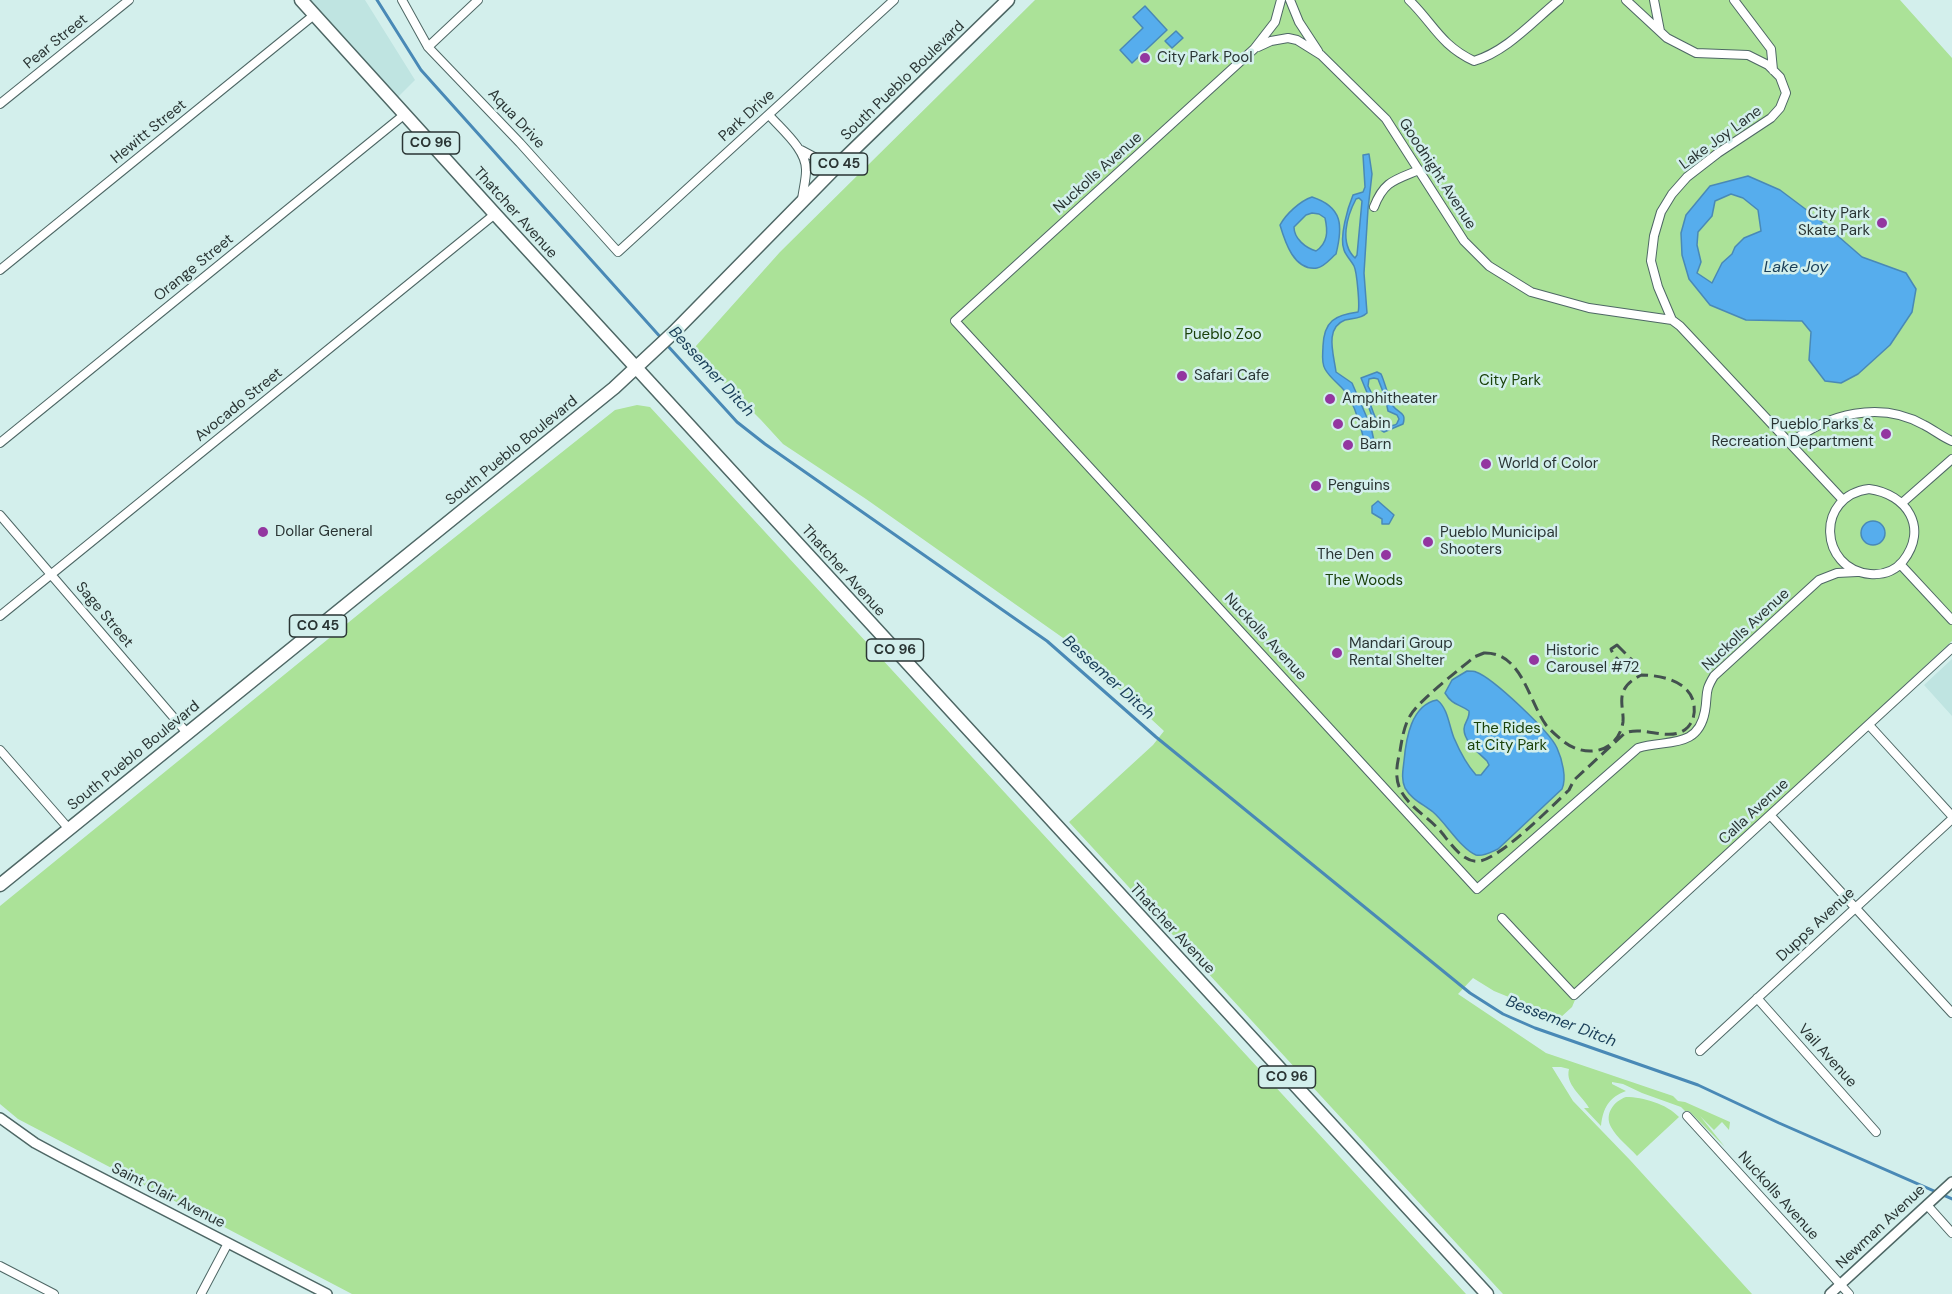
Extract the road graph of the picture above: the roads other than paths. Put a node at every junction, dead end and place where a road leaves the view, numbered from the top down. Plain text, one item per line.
1 (129, 0) edge
2 (301, 0) edge
3 (402, 0) edge
4 (478, 0) edge
5 (894, 0) edge
6 (1008, 0) edge
7 (1281, 0) edge
8 (1290, 0) edge
9 (1408, 0) edge
10 (1559, 0) edge
11 (1626, 0) edge
12 (1654, 0) edge
13 (1734, 0) edge
14 (314, 15) junction
15 (1660, 32) junction
16 (428, 46) junction
17 (1254, 49) junction
18 (1321, 55) junction
19 (1773, 70) junction
20 (0, 104) edge
21 (405, 114) junction
22 (769, 115) junction
23 (798, 148) junction
24 (845, 158) junction
25 (1419, 170) junction
26 (801, 202) junction
27 (1374, 207) dead end
28 (495, 214) junction
29 (618, 252) joint
30 (0, 270) edge
31 (1672, 320) junction
32 (636, 368) junction
33 (1952, 441) edge
34 (0, 443) edge
35 (1790, 443) junction
36 (1952, 459) edge
37 (1842, 499) junction
38 (1902, 503) junction
39 (0, 515) edge
40 (1900, 564) junction
41 (1857, 572) junction
42 (52, 574) junction
43 (0, 615) edge
44 (1952, 619) edge
45 (1952, 648) edge
46 (1869, 725) junction
47 (187, 733) junction
48 (0, 750) edge
49 (1771, 816) junction
50 (1952, 818) edge
51 (69, 829) junction
52 (0, 885) edge
53 (1854, 907) junction
54 (1503, 918) dead end
55 (1757, 998) junction
56 (1949, 1004) edge
57 (1952, 1013) edge
58 (1700, 1051) dead end
59 (1687, 1116) dead end
60 (0, 1118) edge
61 (1876, 1132) dead end
62 (1949, 1184) edge
63 (1926, 1205) junction
64 (1952, 1233) edge
65 (228, 1243) junction
66 (0, 1266) edge
67 (1841, 1284) junction
68 (54, 1294) edge
69 (201, 1294) edge
70 (327, 1294) edge
71 (1486, 1294) edge
72 (1830, 1294) edge
73 (1850, 1294) edge

1 - 20 street, Pear Street
2 - 14 main road, Thatcher Avenue / CO 96
3 - 16 street, Aqua Drive
4 - 16 street
5 - 22 street, Park Drive
6 - 24 main road, South Pueblo Boulevard / CO 45
7 - 17 street
8 - 18 street
9 - 10 street
11 - 15 street
12 - 15 street
13 - 19 street
14 - 21 main road, Thatcher Avenue / CO 96
14 - 30 street, Hewitt Street
15 - 19 street
16 - 29 street, Aqua Drive
17 - 18 street, Goodnight Avenue
17 - 41 street, Nuckolls Avenue
18 - 25 street, Goodnight Avenue
19 - 31 street, Lake Joy Lane
21 - 28 main road, Thatcher Avenue / CO 96
21 - 34 street, Orange Street
22 - 23 street
22 - 29 street, Park Drive
23 - 24 street
23 - 26 street
24 - 26 main road, South Pueblo Boulevard / CO 45
25 - 27 street
25 - 31 street, Goodnight Avenue
26 - 32 main road, South Pueblo Boulevard / CO 45
28 - 32 main road, Thatcher Avenue / CO 96
28 - 42 street, Avocado Street
31 - 35 street
32 - 47 main road, South Pueblo Boulevard / CO 45
32 - 71 main road, Thatcher Avenue / CO 96
33 - 35 street
35 - 37 street
36 - 38 street
37 - 38 street
37 - 41 street
38 - 40 street
39 - 42 street, Sage Street
40 - 41 street
40 - 44 street
42 - 43 street, Avocado Street
42 - 47 street, Sage Street
45 - 46 street, Calla Avenue
46 - 49 street, Calla Avenue
46 - 50 street
47 - 51 main road, South Pueblo Boulevard / CO 45
48 - 51 street
49 - 53 street
49 - 54 street, Calla Avenue
50 - 53 street, Dupps Avenue
51 - 52 main road, South Pueblo Boulevard / CO 45
53 - 55 street, Dupps Avenue
53 - 56 street
55 - 58 street, Dupps Avenue
55 - 61 street, Vail Avenue
56 - 57 street
59 - 67 street, Nuckolls Avenue
60 - 65 street, Saint Clair Avenue
62 - 63 street, Newman Avenue
63 - 64 street
63 - 67 street, Newman Avenue
65 - 69 street
65 - 70 street, Saint Clair Avenue
66 - 68 street
67 - 72 street, Newman Avenue
67 - 73 street, Nuckolls Avenue

